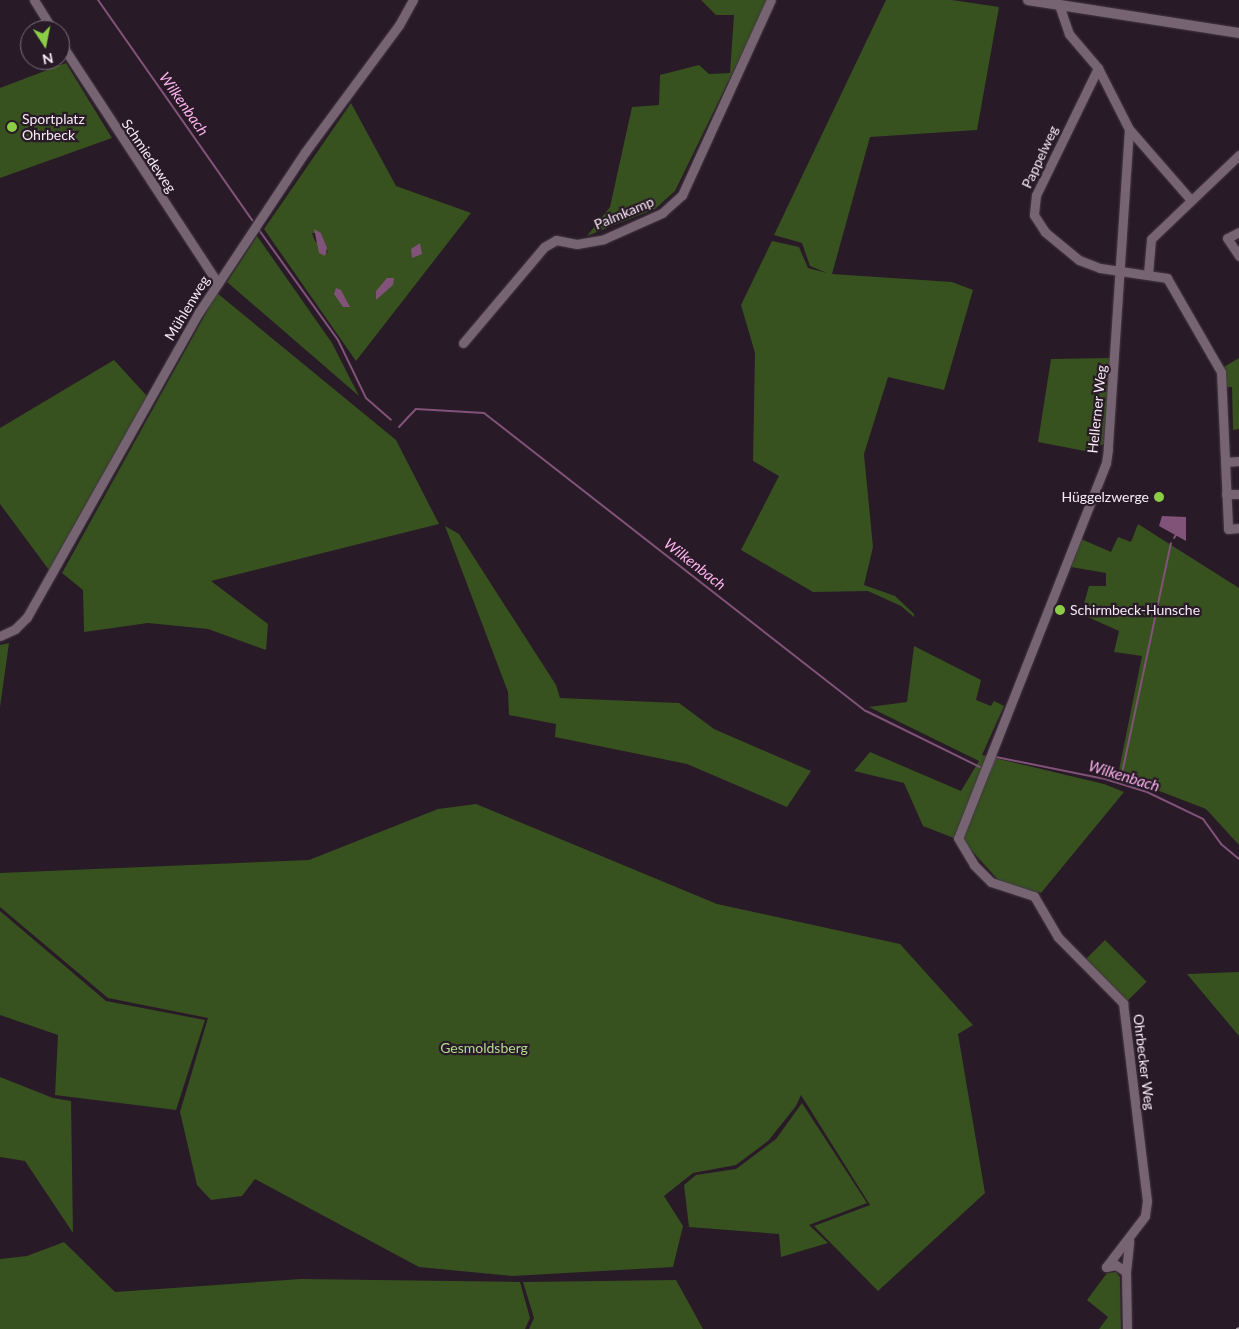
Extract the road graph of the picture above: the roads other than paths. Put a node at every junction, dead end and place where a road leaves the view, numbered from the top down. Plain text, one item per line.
1 (34, 0) edge
2 (414, 0) edge
3 (771, 0) edge
4 (1028, 0) edge
5 (1053, 3) edge
6 (47, 20) edge
7 (1239, 33) edge
8 (70, 57) edge
9 (1098, 68) junction
10 (1129, 129) junction
11 (1239, 155) edge
12 (1191, 200) junction
13 (1239, 232) edge
14 (1238, 258) edge
15 (1122, 272) junction
16 (1148, 274) junction
17 (218, 283) junction
18 (463, 343) dead end
19 (1239, 461) edge
20 (1225, 462) junction
21 (1226, 494) junction
22 (1239, 494) edge
23 (1239, 528) edge
24 (0, 636) edge
25 (958, 838) joint
26 (1129, 1241) junction
27 (1126, 1272) junction
28 (1127, 1329) edge

1 - 6 street
2 - 17 street, Mühlenweg
3 - 18 street, Palmkamp
4 - 5 street
5 - 7 street
5 - 9 street, Hellerner Weg
8 - 17 street, Schmiedeweg
9 - 10 street, Hellerner Weg
9 - 15 street, Pappelweg
10 - 12 street
10 - 15 street, Hellerner Weg
11 - 12 street
12 - 16 street
13 - 14 street
15 - 16 street, Pappelweg
15 - 25 street, Hellerner Weg
16 - 20 street, Pappelweg
17 - 24 street, Mühlenweg
19 - 20 street
20 - 21 street, Pappelweg
21 - 22 street
21 - 23 street, Pappelweg
25 - 26 street, Ohrbecker Weg
26 - 27 street, Ohrbecker Weg
26 - 27 street, Ohrbecker Weg
27 - 28 street, Ohrbecker Weg

